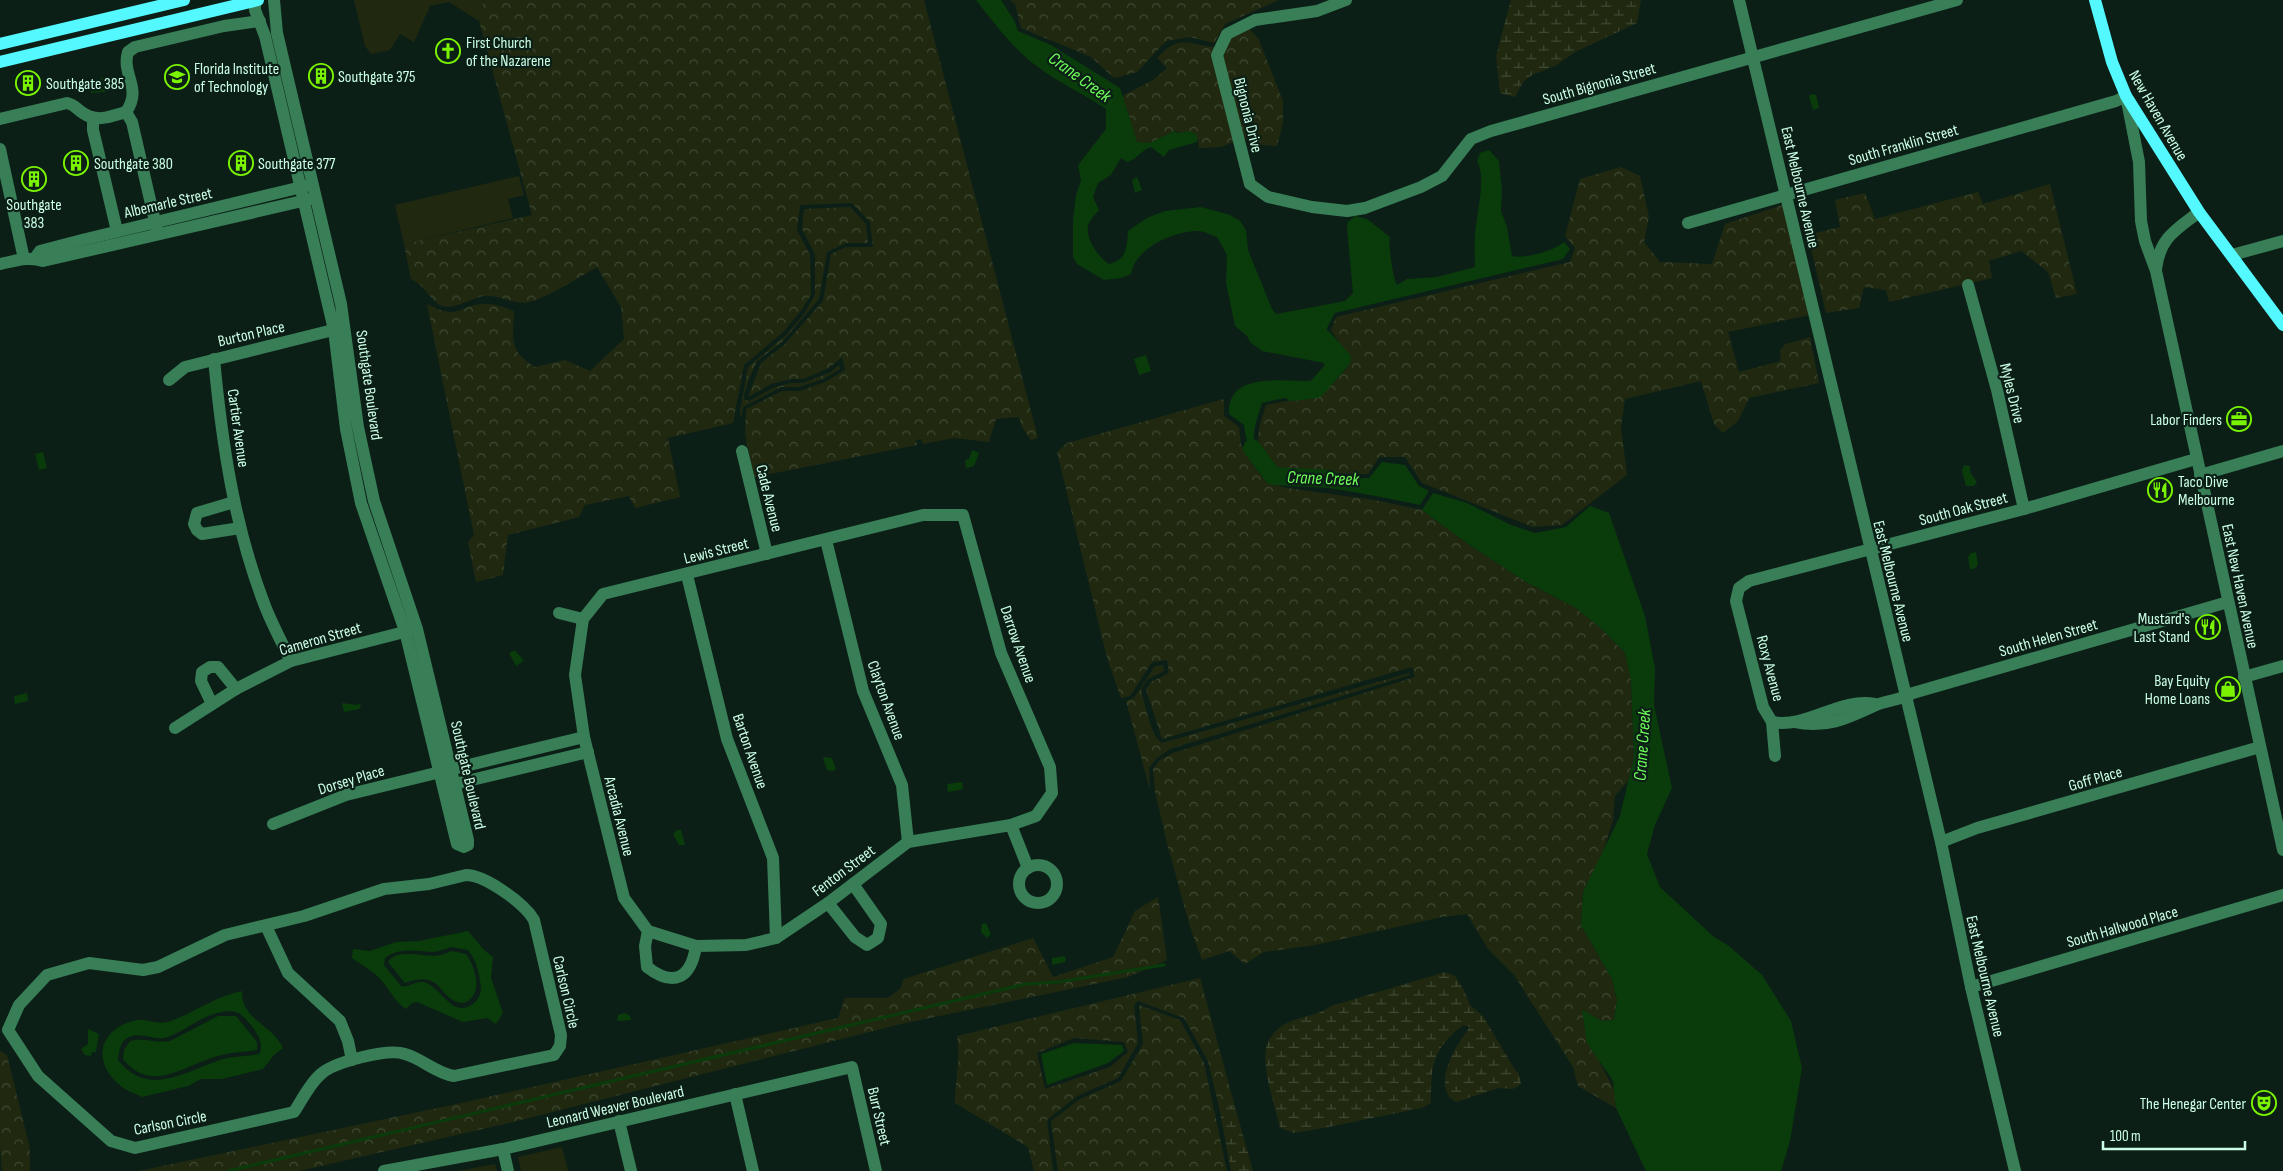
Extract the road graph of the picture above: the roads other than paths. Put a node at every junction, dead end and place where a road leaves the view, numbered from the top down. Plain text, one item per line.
1 (184, 0) edge
2 (256, 0) edge
3 (274, 0) edge
4 (1346, 0) edge
5 (1739, 0) edge
6 (1957, 0) edge
7 (2095, 0) edge
8 (260, 20) junction
9 (0, 44) edge
10 (1753, 57) junction
11 (0, 62) edge
12 (2126, 96) junction
13 (126, 112) junction
14 (0, 119) edge
15 (93, 119) junction
16 (0, 149) edge
17 (308, 186) junction
18 (1787, 194) junction
19 (1268, 197) joint
20 (310, 199) junction
21 (270, 201) junction
22 (2199, 212) junction
23 (1688, 223) dead end
24 (156, 227) junction
25 (121, 234) junction
26 (2283, 241) edge
27 (2232, 255) junction
28 (30, 258) junction
29 (0, 264) edge
30 (2156, 271) junction
31 (1968, 285) dead end
32 (2283, 325) edge
33 (340, 329) junction
34 (214, 359) junction
35 (169, 380) dead end
36 (742, 450) dead end
37 (2283, 451) edge
38 (2196, 459) junction
39 (2200, 475) junction
40 (234, 502) junction
41 (2024, 509) junction
42 (923, 515) joint
43 (240, 528) junction
44 (826, 540) junction
45 (1869, 550) junction
46 (767, 554) junction
47 (686, 575) junction
48 (1739, 588) joint
49 (2228, 602) junction
50 (559, 613) dead end
51 (583, 619) junction
52 (411, 630) junction
53 (291, 661) junction
54 (2283, 666) edge
55 (2244, 677) junction
56 (236, 689) junction
57 (1905, 698) junction
58 (212, 704) junction
59 (1772, 722) junction
60 (175, 728) dead end
61 (584, 737) junction
62 (2260, 748) junction
63 (588, 752) junction
64 (1775, 756) dead end
65 (446, 770) junction
66 (455, 784) junction
67 (1036, 816) joint
68 (273, 824) dead end
69 (1011, 825) junction
70 (908, 842) junction
71 (1941, 842) junction
72 (2283, 850) edge
73 (1028, 868) dead end
74 (853, 884) junction
75 (2283, 895) edge
76 (828, 903) junction
77 (266, 926) junction
78 (648, 931) junction
79 (776, 938) junction
80 (696, 946) junction
81 (1971, 987) junction
82 (4, 1030) edge
83 (352, 1060) junction
84 (852, 1068) joint
85 (734, 1094) junction
86 (619, 1121) junction
87 (503, 1149) junction
88 (384, 1171) edge
89 (508, 1171) edge
90 (631, 1171) edge
91 (753, 1171) edge
92 (876, 1171) edge
93 (2015, 1171) edge

1 - 9 main road
2 - 8 street, Southgate Boulevard
2 - 11 main road
3 - 17 street, Southgate Boulevard
4 - 19 street, Bignonia Drive
5 - 10 street, East Melbourne Avenue
6 - 10 street, South Bignonia Street
7 - 12 main road, New Haven Avenue
8 - 13 street
8 - 17 street, Southgate Boulevard
10 - 18 street, East Melbourne Avenue
10 - 19 street, South Bignonia Street
12 - 18 street, South Franklin Street
12 - 22 main road, New Haven Avenue
12 - 30 street, East New Haven Avenue
13 - 15 street
13 - 24 street
14 - 15 street
15 - 25 street
16 - 28 street
17 - 20 street, Southgate Boulevard
17 - 21 street, Albemarle Street
18 - 23 street, South Franklin Street
18 - 45 street, East Melbourne Avenue
20 - 21 street, Albemarle Street
20 - 33 street, Southgate Boulevard
21 - 24 street, Albemarle Street
22 - 27 main road, New Haven Avenue
22 - 30 street, East New Haven Avenue
24 - 25 street, Albemarle Street
25 - 28 street, Albemarle Street
26 - 27 street
27 - 32 main road, New Haven Avenue
28 - 29 street, Albemarle Street
30 - 38 street, East New Haven Avenue
31 - 41 street, Myles Drive
33 - 34 street, Burton Place
33 - 52 street, Southgate Boulevard
34 - 35 street, Burton Place
34 - 40 street, Cartier Avenue
36 - 46 street, Cade Avenue
37 - 39 street
38 - 39 street, East New Haven Avenue
38 - 41 street, South Oak Street
39 - 49 street, East New Haven Avenue
40 - 43 street, Cartier Avenue
40 - 43 street
41 - 45 street, South Oak Street
42 - 44 street, Lewis Street
42 - 67 street, Darrow Avenue
43 - 53 street, Cartier Avenue
44 - 46 street, Lewis Street
44 - 70 street, Clayton Avenue
45 - 48 street, South Oak Street
45 - 57 street, East Melbourne Avenue
46 - 47 street, Lewis Street
47 - 51 street, Lewis Street
47 - 79 street, Barton Avenue
48 - 59 street, Roxy Avenue
49 - 55 street, East New Haven Avenue
49 - 57 street, South Helen Street
50 - 51 street
51 - 61 street, Arcadia Avenue
52 - 53 street, Cameron Street
52 - 65 street, Southgate Boulevard
53 - 56 street, Cameron Street
54 - 55 street
55 - 62 street, East New Haven Avenue
56 - 58 street, Cameron Street
56 - 58 street
57 - 59 street, South Helen Street
57 - 71 street, East Melbourne Avenue
58 - 60 street, Cameron Street
59 - 64 street, Roxy Avenue
61 - 63 street, Arcadia Avenue
61 - 65 street, Dorsey Place
62 - 71 street, Goff Place
62 - 72 street, East New Haven Avenue
63 - 66 street
63 - 78 street, Arcadia Avenue
65 - 66 street
65 - 66 street, Southgate Boulevard
65 - 68 street, Dorsey Place
67 - 69 street, Fenton Street
69 - 70 street, Fenton Street
69 - 73 street
70 - 74 street, Fenton Street
71 - 81 street, East Melbourne Avenue
74 - 76 street, Fenton Street
74 - 76 street
75 - 81 street, South Hallwood Place
76 - 79 street, Fenton Street
77 - 82 street, Carlson Circle
77 - 83 street
77 - 83 street, Carlson Circle
78 - 80 street, Fenton Street
78 - 80 street
79 - 80 street, Fenton Street
81 - 93 street, East Melbourne Avenue
82 - 83 street, Carlson Circle
84 - 85 street, Leonard Weaver Boulevard
84 - 92 street, Burr Street
85 - 86 street, Leonard Weaver Boulevard
85 - 91 street
86 - 87 street, Leonard Weaver Boulevard
86 - 90 street
87 - 88 street, Leonard Weaver Boulevard
87 - 89 street

